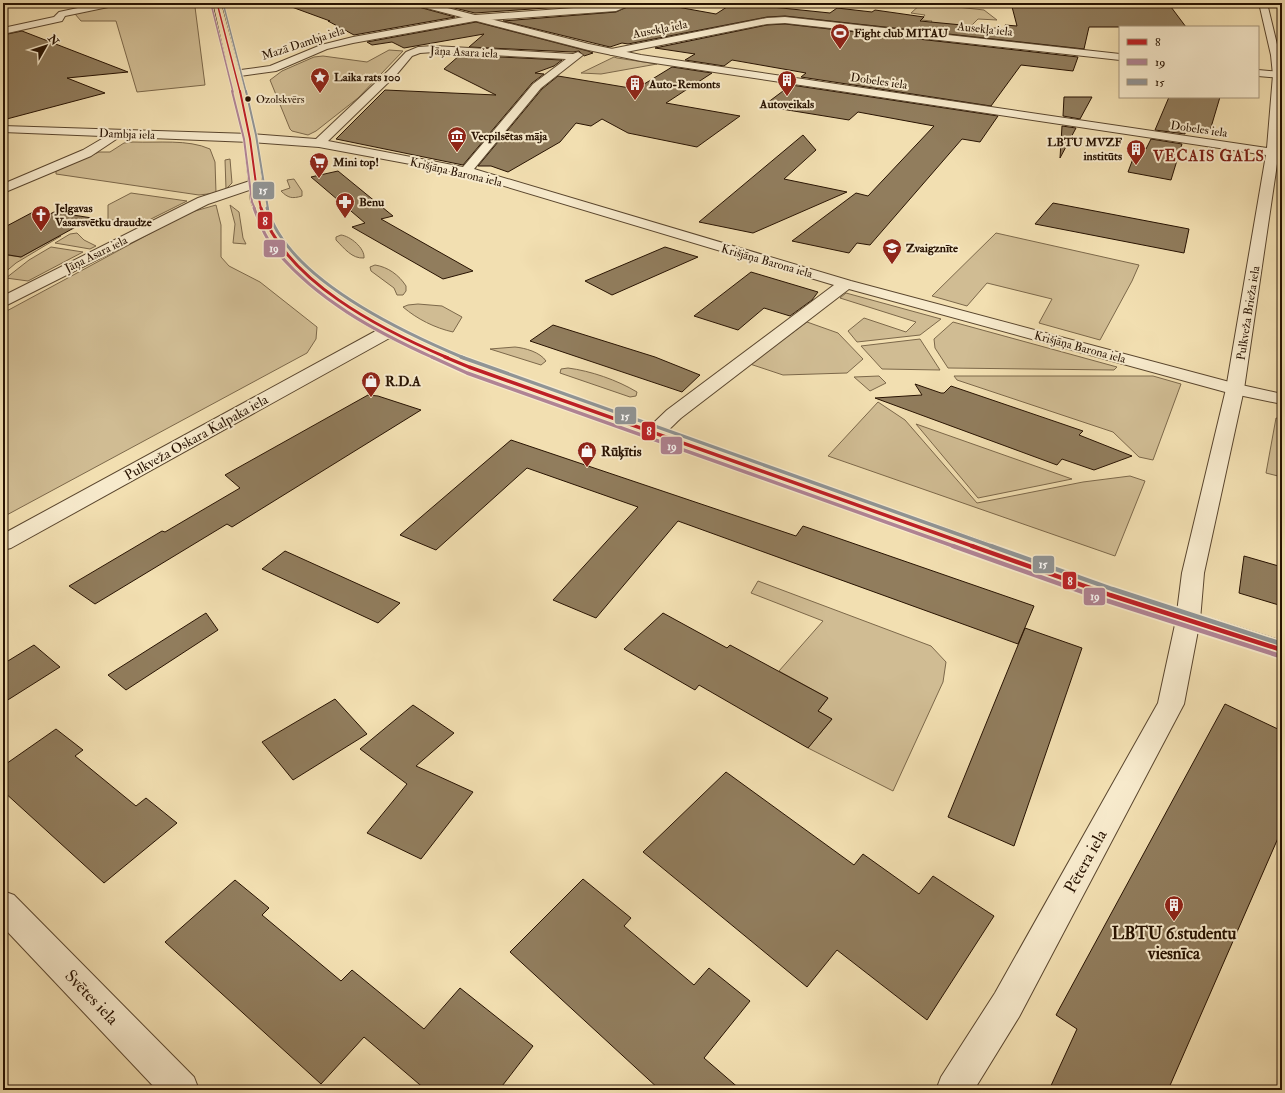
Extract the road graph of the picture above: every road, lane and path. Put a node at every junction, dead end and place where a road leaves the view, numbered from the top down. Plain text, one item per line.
1 (113, 3) edge
2 (217, 3) edge
3 (418, 3) edge
4 (631, 3) edge
5 (1263, 3) edge
6 (475, 18) junction
7 (3, 31) edge
8 (588, 47) junction
9 (611, 52) junction
10 (1279, 55) edge
11 (575, 57) junction
12 (1119, 57) edge
13 (1259, 73) edge
14 (234, 74) junction
15 (1280, 75) edge
16 (3, 129) edge
17 (117, 134) junction
18 (250, 138) junction
19 (319, 143) junction
20 (1277, 153) edge
21 (466, 171) junction
22 (256, 183) junction
23 (3, 189) edge
24 (212, 199) junction
25 (258, 202) junction
26 (846, 284) junction
27 (3, 302) edge
28 (389, 332) junction
29 (1235, 389) junction
30 (1282, 399) edge
31 (653, 433) junction
32 (3, 543) edge
33 (1188, 620) junction
34 (1282, 650) edge
35 (3, 905) edge
36 (181, 1090) edge
37 (954, 1090) edge

1 - 7 street
2 - 14 main road
3 - 6 street, Dobeles iela
4 - 6 street
5 - 10 street, Pulkveža Brieža iela
6 - 8 street, Dobeles iela
6 - 14 street, Mazā Dambja iela
8 - 9 street, Dobeles iela
8 - 11 street
9 - 12 street, Ausekļa iela
9 - 20 street, Dobeles iela
10 - 15 street, Pulkveža Brieža iela
11 - 19 street, Jāņa Asara iela
11 - 21 street
13 - 15 street
14 - 18 main road
15 - 20 street, Pulkveža Brieža iela
16 - 17 street, Dambja iela
17 - 18 street, Dambja iela
17 - 23 street
18 - 19 street, Krišjāņa Barona iela
18 - 22 main road
19 - 21 street, Krišjāņa Barona iela
20 - 29 street, Pulkveža Brieža iela
21 - 26 street, Krišjāņa Barona iela
22 - 24 street, Jāņa Asara iela
22 - 25 main road
24 - 25 street, Jāņa Asara iela
24 - 27 street, Jāņa Asara iela
25 - 28 main road
26 - 29 street, Krišjāņa Barona iela
26 - 31 street
28 - 31 main road
28 - 32 street, Pulkveža Oskara Kalpaka iela
29 - 30 street, Krišjāņa Barona iela
29 - 33 street, Pulkveža Brieža iela
31 - 33 main road
33 - 34 main road
33 - 37 street, Pētera iela
35 - 36 street, Svētes iela

